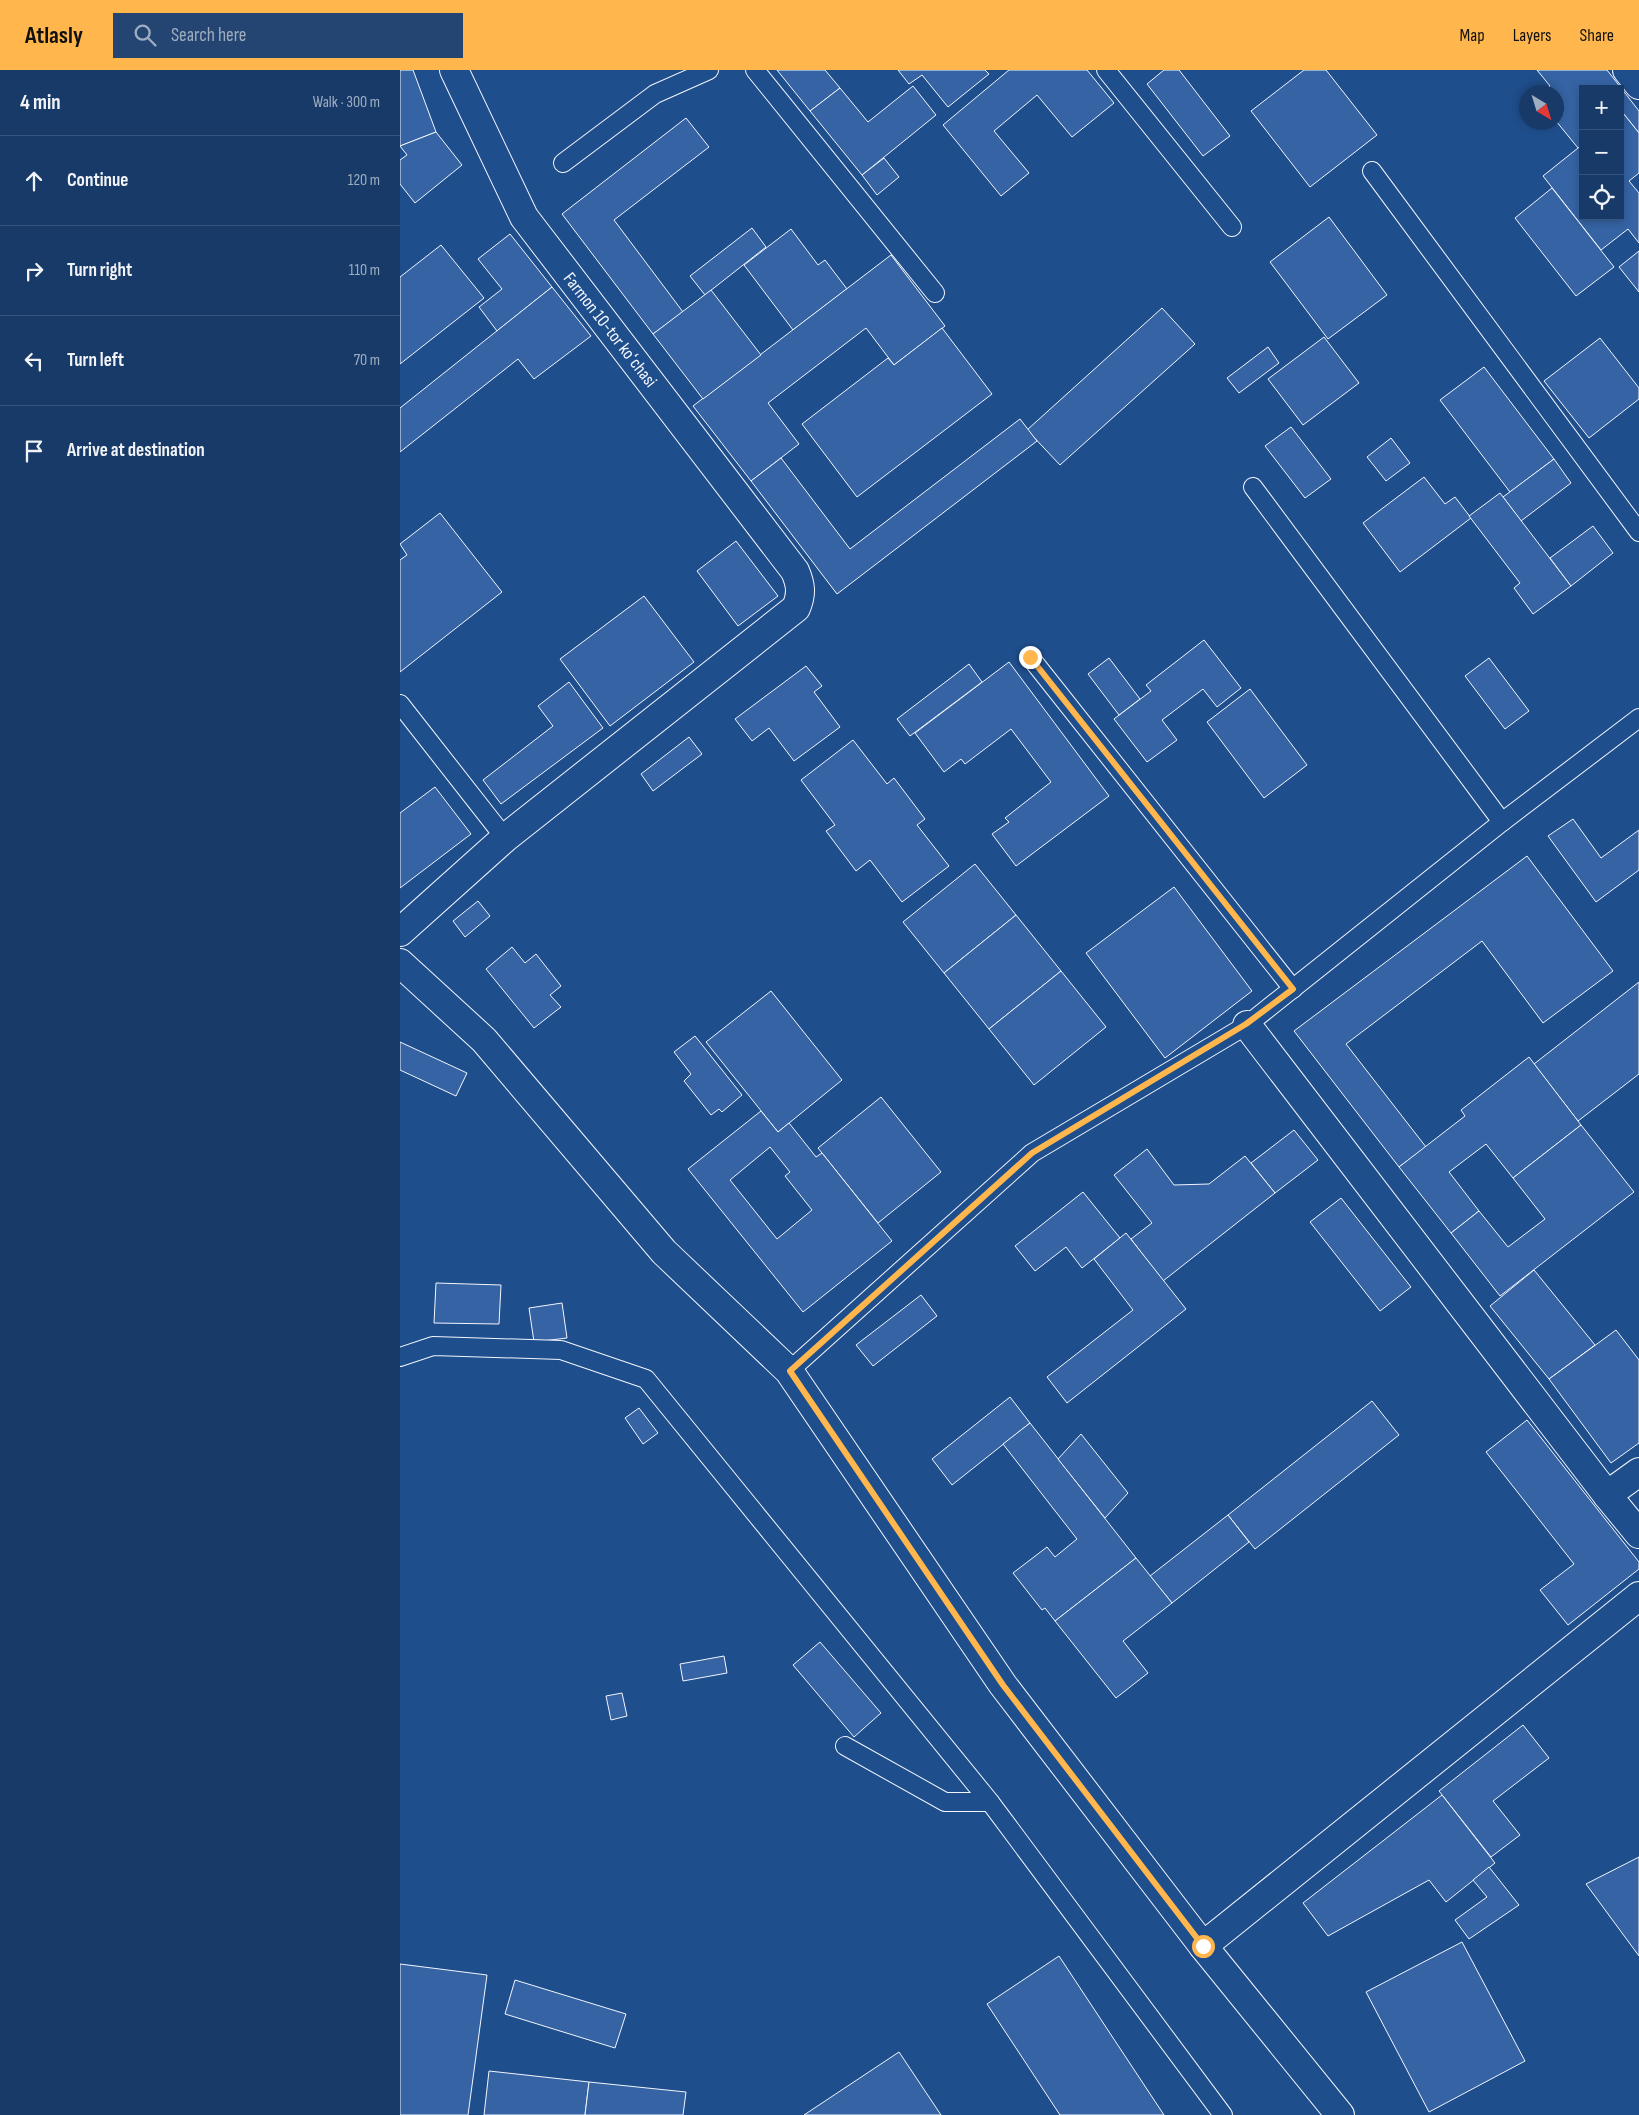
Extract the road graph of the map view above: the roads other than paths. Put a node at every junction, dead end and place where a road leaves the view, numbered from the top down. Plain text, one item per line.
1 (454, 70) edge
2 (710, 70) edge
3 (755, 70) edge
4 (1106, 70) edge
5 (1627, 70) edge
6 (1639, 85) edge
7 (563, 163) dead end
8 (1372, 171) dead end
9 (1232, 227) dead end
10 (935, 293) dead end
11 (1253, 487) dead end
12 (1639, 532) edge
13 (1030, 657) dead end
14 (400, 704) edge
15 (1639, 718) edge
16 (1502, 822) junction
17 (505, 838) junction
18 (400, 932) edge
19 (400, 963) edge
20 (1293, 989) junction
21 (1246, 1024) junction
22 (400, 1357) edge
23 (790, 1371) junction
24 (1639, 1472) edge
25 (1607, 1495) junction
26 (1639, 1534) edge
27 (1639, 1596) edge
28 (845, 1746) dead end
29 (990, 1802) junction
30 (1203, 1946) junction
31 (1224, 2115) edge
32 (1340, 2115) edge

1 - 17 street, Farmon 10-tor koʻchasi
2 - 7 lane
3 - 10 lane
4 - 9 lane
5 - 6 street
8 - 12 lane
11 - 16 lane
13 - 20 lane
14 - 17 lane
15 - 16 lane
16 - 20 lane
17 - 18 street
19 - 23 street
20 - 21 lane
21 - 23 lane
21 - 25 street
22 - 29 lane
23 - 30 street
24 - 25 street
25 - 26 street
27 - 30 street
28 - 29 lane
29 - 31 lane
30 - 32 street

